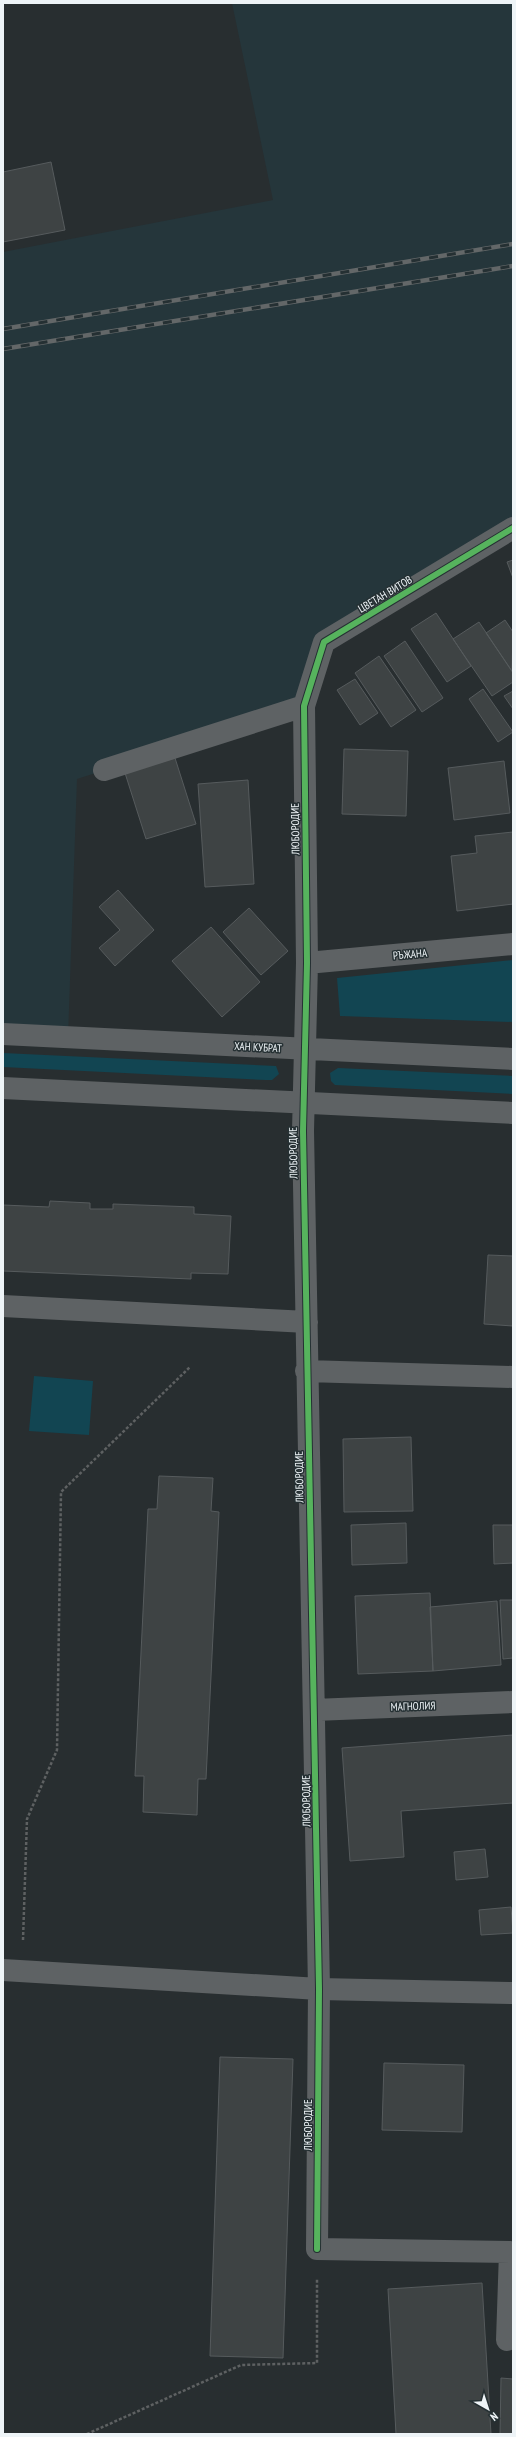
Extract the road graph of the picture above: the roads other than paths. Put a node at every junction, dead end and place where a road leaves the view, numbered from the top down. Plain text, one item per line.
1 (513, 528) edge
2 (304, 706) junction
3 (104, 770) dead end
4 (513, 944) edge
5 (307, 963) junction
6 (3, 1034) edge
7 (306, 1049) junction
8 (513, 1059) edge
9 (3, 1088) edge
10 (303, 1103) junction
11 (513, 1113) edge
12 (3, 1306) edge
13 (307, 1322) junction
14 (306, 1371) junction
15 (513, 1377) edge
16 (513, 1702) edge
17 (314, 1710) junction
18 (3, 1970) edge
19 (320, 1989) junction
20 (513, 1993) edge
21 (507, 2340) dead end

1 - 2 street, ЦВЕТАН ВИТОВ
2 - 3 street
2 - 5 street, ЛЮБОРОДИЕ
4 - 5 street, РЪЖАНА
5 - 7 street, ЛЮБОРОДИЕ
6 - 7 street, ХАН КУБРАТ
7 - 8 street, ХАН КУБРАТ
7 - 10 street, ЛЮБОРОДИЕ
9 - 10 street
10 - 11 street
10 - 13 street, ЛЮБОРОДИЕ
12 - 13 street
13 - 14 street, ЛЮБОРОДИЕ
14 - 15 street
14 - 17 street, ЛЮБОРОДИЕ
16 - 17 street, МАГНОЛИЯ
17 - 19 street, ЛЮБОРОДИЕ
18 - 19 street
19 - 20 street
19 - 21 street, ЛЮБОРОДИЕ

